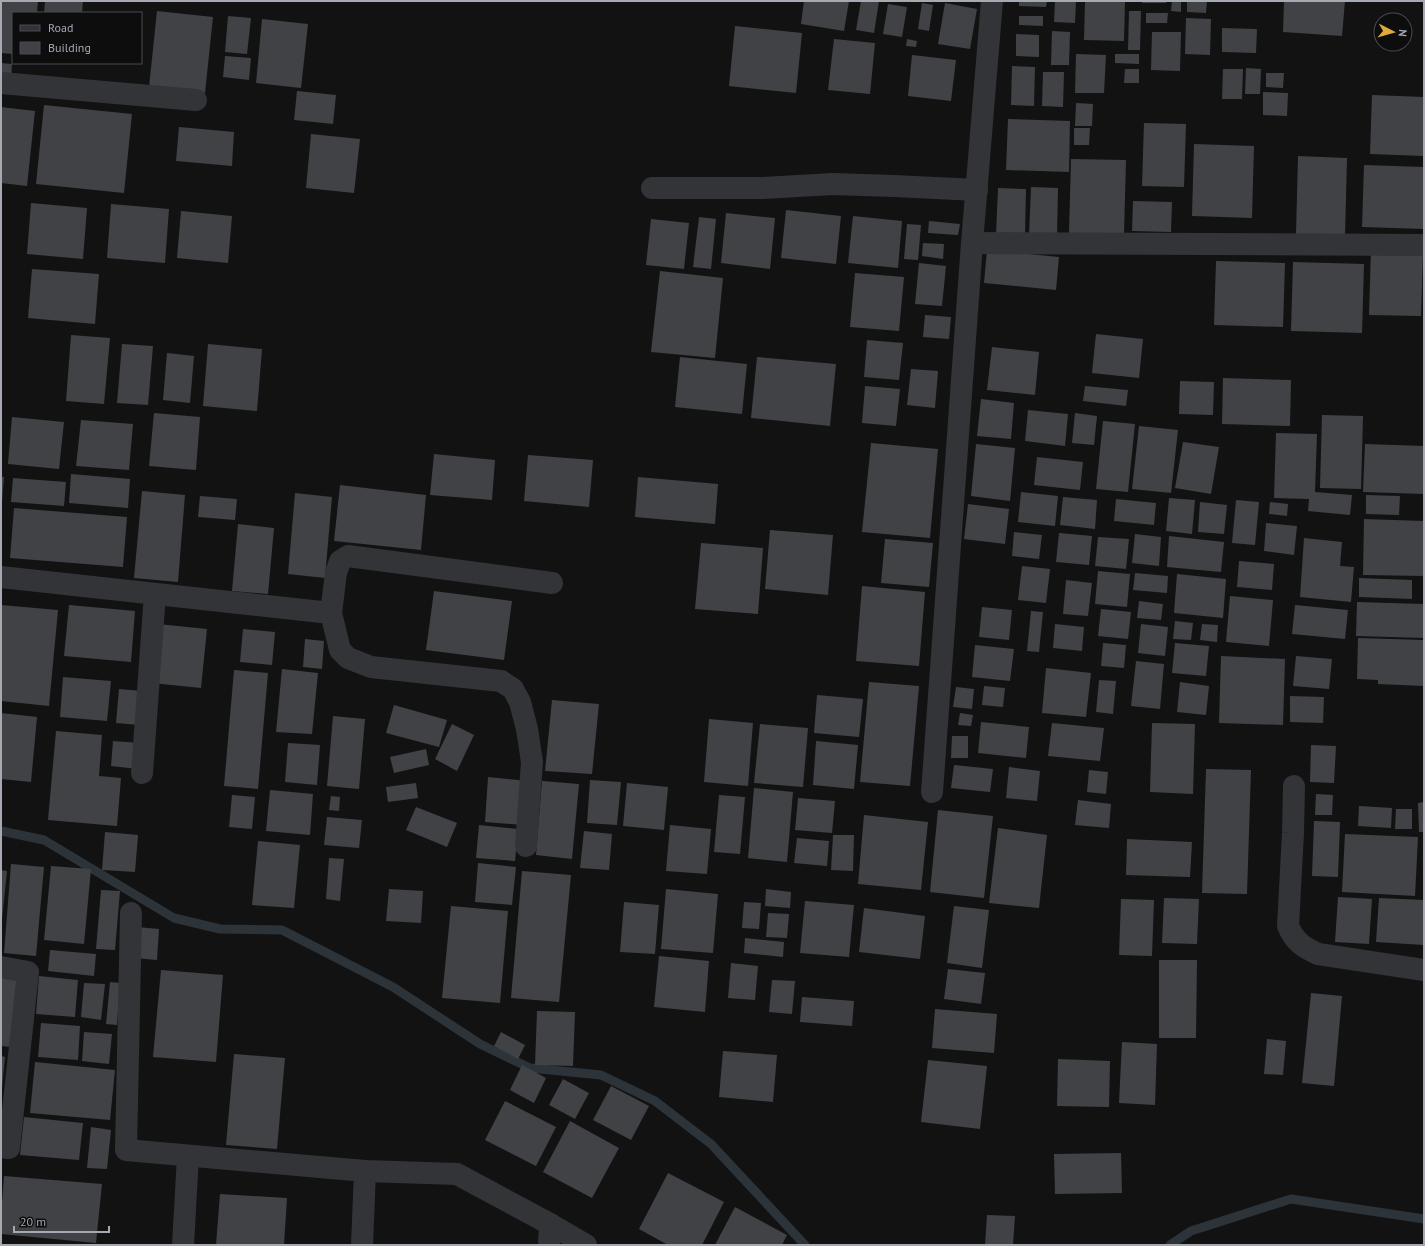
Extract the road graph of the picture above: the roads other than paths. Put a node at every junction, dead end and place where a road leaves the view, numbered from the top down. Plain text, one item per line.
1 (992, 1) edge
2 (1, 83) edge
3 (196, 100) dead end
4 (652, 188) dead end
5 (977, 190) junction
6 (972, 243) junction
7 (1424, 245) edge
8 (1, 577) edge
9 (552, 582) dead end
10 (155, 594) junction
11 (331, 613) junction
12 (142, 773) dead end
13 (1294, 786) dead end
14 (932, 792) dead end
15 (526, 846) dead end
16 (131, 913) dead end
17 (1, 967) edge
18 (1424, 970) edge
19 (1, 1147) edge
20 (188, 1156) junction
21 (365, 1171) junction
22 (550, 1235) edge
23 (183, 1245) edge
24 (362, 1245) edge
25 (586, 1245) edge

1 - 5 street
2 - 3 street
4 - 5 street
5 - 6 street
6 - 7 street
6 - 14 street
8 - 10 street
9 - 11 street
10 - 11 street
10 - 12 street
11 - 15 street
13 - 18 street
16 - 20 street
17 - 19 street
20 - 21 street
20 - 23 street
21 - 22 street
21 - 24 street
22 - 25 street

